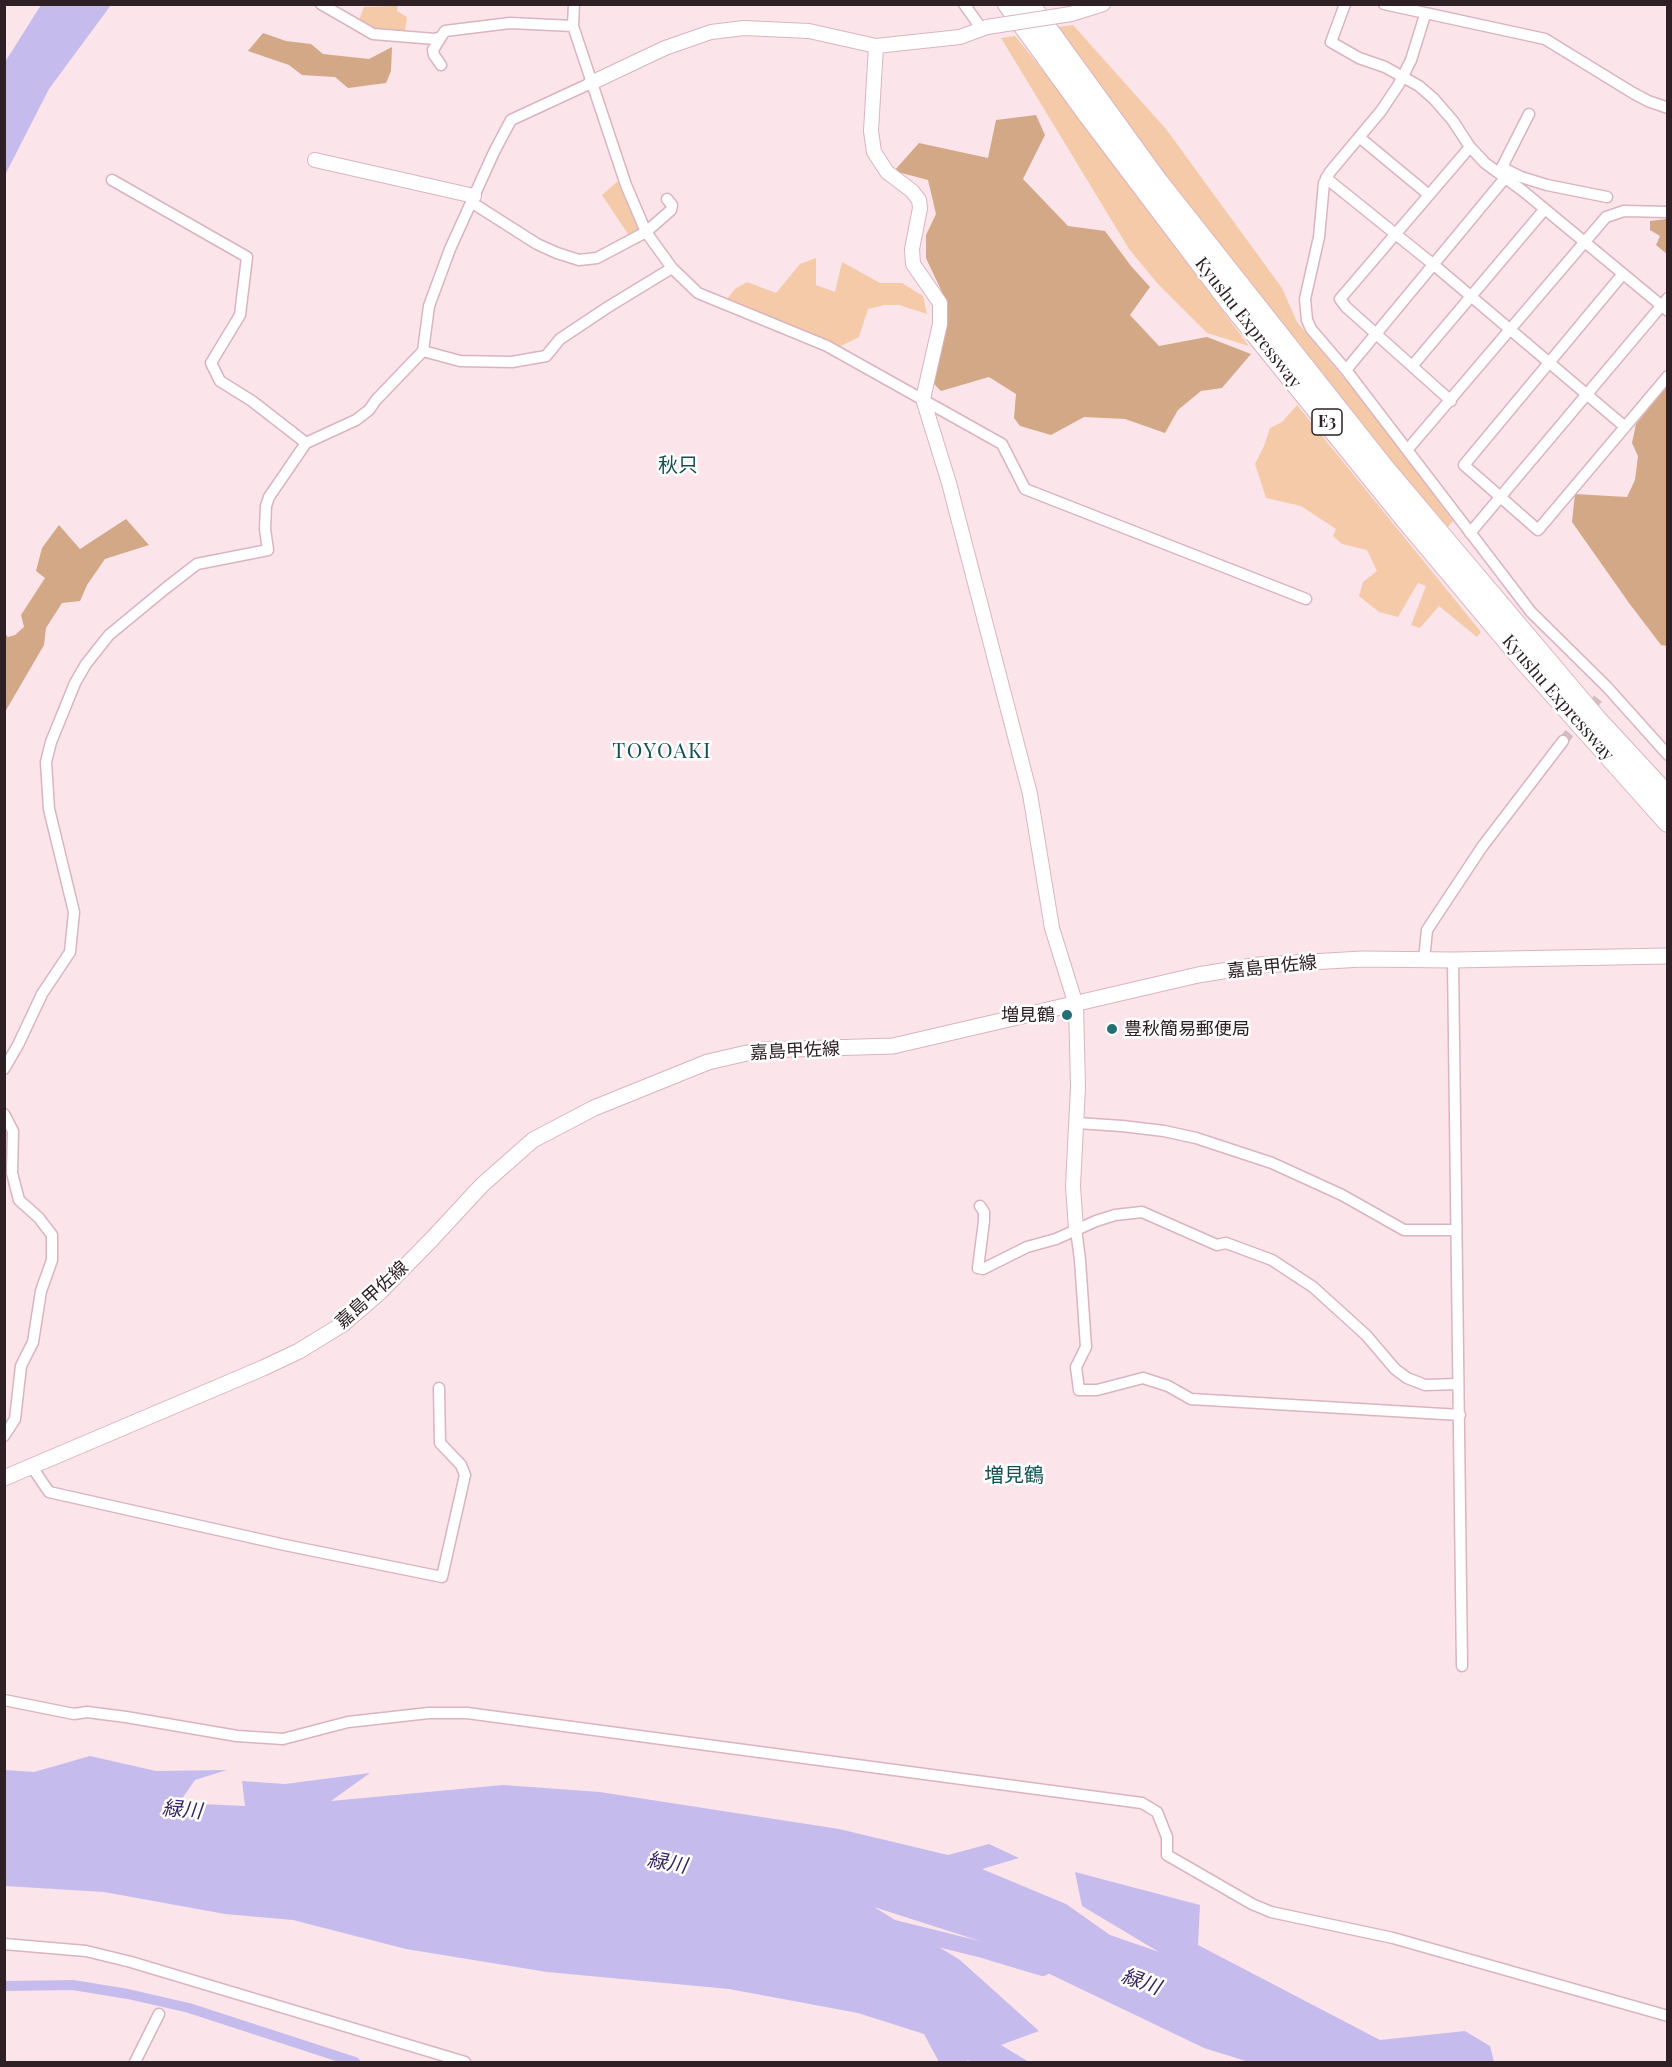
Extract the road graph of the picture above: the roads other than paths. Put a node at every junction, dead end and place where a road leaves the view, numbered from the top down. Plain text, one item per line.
1 (321, 4) edge
2 (574, 4) edge
3 (964, 4) edge
4 (1008, 4) edge
5 (1029, 4) edge
6 (1103, 4) edge
7 (1345, 4) edge
8 (1384, 4) edge
9 (1071, 11) edge
10 (1425, 15) junction
11 (573, 26) junction
12 (984, 27) junction
13 (441, 37) junction
14 (876, 46) junction
15 (441, 65) dead end
16 (1402, 77) junction
17 (591, 83) junction
18 (1668, 108) edge
19 (1529, 114) dead end
20 (1359, 137) junction
21 (1470, 147) junction
22 (315, 160) dead end
23 (1502, 173) junction
24 (1326, 178) junction
25 (112, 180) dead end
26 (1429, 195) junction
27 (1607, 197) dead end
28 (473, 199) junction
29 (667, 199) dead end
30 (1544, 210) junction
31 (1668, 212) edge
32 (646, 232) junction
33 (1396, 234) junction
34 (1584, 242) junction
35 (1434, 265) junction
36 (672, 268) junction
37 (1622, 275) junction
38 (1472, 298) junction
39 (1665, 305) edge
40 (1510, 330) junction
41 (1377, 333) junction
42 (423, 351) junction
43 (1549, 363) junction
44 (1413, 365) junction
45 (1346, 370) junction
46 (1668, 376) edge
47 (1587, 395) junction
48 (923, 399) junction
49 (1451, 401) junction
50 (1624, 426) junction
51 (306, 443) junction
52 (1408, 449) junction
53 (1500, 498) junction
54 (1470, 533) junction
55 (1306, 599) dead end
56 (1563, 741) tunnel mouth
57 (1668, 756) edge
58 (1668, 797) edge
59 (1668, 822) edge
60 (1668, 956) edge
61 (1424, 960) junction
62 (1453, 960) junction
63 (1076, 1005) junction
64 (4, 1069) edge
65 (4, 1113) edge
66 (1077, 1123) junction
67 (980, 1206) dead end
68 (1076, 1229) junction
69 (1456, 1230) junction
70 (1458, 1384) junction
71 (439, 1388) dead end
72 (1460, 1415) junction
73 (4, 1436) edge
74 (32, 1467) junction
75 (4, 1478) edge
76 (1462, 1666) dead end
77 (4, 1700) edge
78 (4, 1944) edge
79 (159, 2014) dead end
80 (1668, 2016) edge
81 (135, 2062) edge
82 (465, 2062) edge

1 - 13 street
2 - 11 street
3 - 12 street
4 - 59 highway, Kyushu Expressway / E3
5 - 58 highway, Kyushu Expressway / E3
6 - 9 street
7 - 16 street
8 - 10 street
9 - 12 street, bridge
10 - 16 street
10 - 18 street
11 - 13 street
11 - 17 street
12 - 14 street
13 - 15 street
14 - 17 street
14 - 48 street
16 - 20 street
16 - 21 street
17 - 28 street
17 - 32 street
19 - 23 street
20 - 24 street
20 - 26 street
21 - 23 street
21 - 26 street
22 - 28 street
23 - 27 street
23 - 30 street
23 - 35 street
24 - 33 street
24 - 45 street
25 - 51 street
26 - 33 street
28 - 32 street
28 - 42 street
29 - 32 street
30 - 34 street
30 - 38 street
31 - 34 street
32 - 36 street
33 - 35 street
33 - 41 street
34 - 37 street
34 - 40 street
35 - 38 street
35 - 41 street
36 - 42 street
36 - 48 street
37 - 39 street
37 - 43 street
38 - 40 street
38 - 44 street
39 - 47 street
40 - 43 street
40 - 49 street
41 - 44 street
41 - 45 street
42 - 51 street
43 - 47 street
43 - 53 street
44 - 49 street
45 - 52 street
46 - 50 street
47 - 50 street
47 - 53 street
48 - 55 street
48 - 63 street
49 - 52 street
50 - 53 street
51 - 64 street
52 - 54 street
53 - 54 street
54 - 57 street
56 - 61 street
60 - 62 main road, 嘉島甲佐線
61 - 62 main road, 嘉島甲佐線
61 - 63 main road, 嘉島甲佐線
62 - 69 street
63 - 66 street
63 - 74 main road, 嘉島甲佐線
65 - 73 street
66 - 68 street
66 - 69 street
67 - 68 street
68 - 70 street
68 - 72 street
69 - 70 street
70 - 72 street
71 - 74 street
72 - 76 street
74 - 75 main road, 嘉島甲佐線
77 - 80 street
78 - 82 street
79 - 81 street

